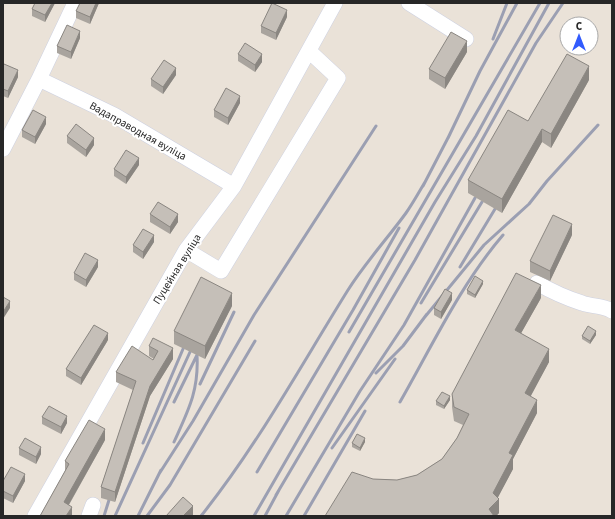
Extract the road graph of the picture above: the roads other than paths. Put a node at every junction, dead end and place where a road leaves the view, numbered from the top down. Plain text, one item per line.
1 (75, 3) edge
2 (335, 3) edge
3 (409, 3) edge
4 (466, 39) edge
5 (308, 51) junction
6 (39, 79) junction
7 (3, 149) edge
8 (234, 186) junction
9 (186, 250) junction
10 (537, 283) edge
11 (612, 311) edge
12 (35, 516) edge

1 - 6 street
2 - 5 street, Пуцейная вуліца
3 - 4 street
5 - 8 street, Пуцейная вуліца
5 - 9 street
6 - 7 street
6 - 8 street, Вадаправодная вуліца
8 - 9 street, Пуцейная вуліца
9 - 12 street, Пуцейная вуліца
10 - 11 street

